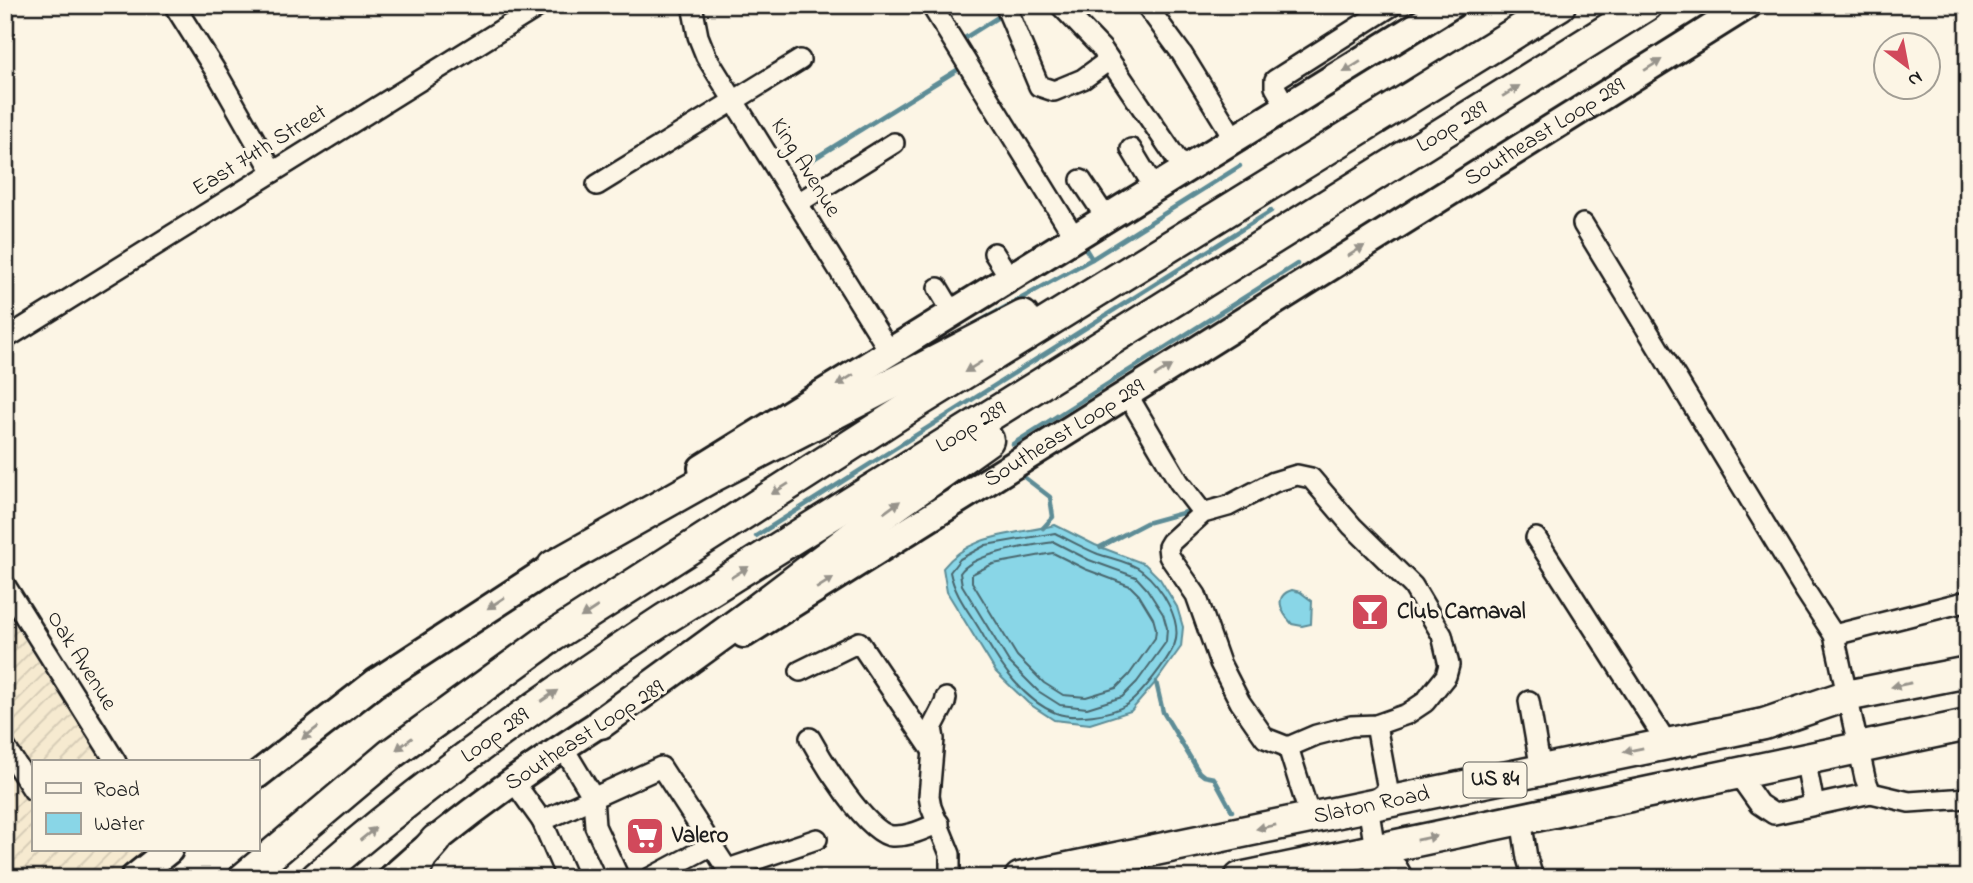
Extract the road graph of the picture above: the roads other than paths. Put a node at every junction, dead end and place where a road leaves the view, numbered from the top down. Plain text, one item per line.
1 (174, 5) edge
2 (541, 5) edge
3 (692, 5) edge
4 (930, 5) edge
5 (1004, 5) edge
6 (1060, 5) edge
7 (1146, 5) edge
8 (1451, 5) edge
9 (1560, 5) edge
10 (1647, 5) edge
11 (1748, 5) edge
12 (1386, 10) edge
13 (1395, 40) junction
14 (800, 60) dead end
15 (1109, 60) junction
16 (734, 101) junction
17 (1287, 108) junction
18 (1366, 127) junction
19 (1235, 140) junction
20 (894, 143) dead end
21 (1131, 149) dead end
22 (1390, 166) junction
23 (1185, 171) junction
24 (273, 172) junction
25 (1081, 180) dead end
26 (597, 185) dead end
27 (1155, 189) junction
28 (798, 203) junction
29 (1107, 219) junction
30 (1583, 224) dead end
31 (1075, 238) junction
32 (994, 253) dead end
33 (1010, 278) junction
34 (938, 288) dead end
35 (953, 313) junction
36 (5, 340) edge
37 (890, 352) junction
38 (1127, 394) junction
39 (1203, 513) junction
40 (1536, 538) dead end
41 (554, 566) junction
42 (5, 585) edge
43 (1968, 601) edge
44 (1834, 635) junction
45 (800, 671) dead end
46 (1968, 672) edge
47 (1846, 696) junction
48 (946, 698) dead end
49 (1529, 701) dead end
50 (601, 723) junction
51 (1376, 725) junction
52 (1968, 725) edge
53 (810, 738) dead end
54 (1667, 743) junction
55 (5, 747) edge
56 (1287, 747) junction
57 (1859, 747) junction
58 (564, 749) junction
59 (932, 750) junction
60 (1805, 758) junction
61 (115, 760) edge
62 (1541, 770) junction
63 (259, 773) edge
64 (1737, 773) junction
65 (514, 782) junction
66 (32, 788) edge
67 (1871, 793) junction
68 (593, 797) junction
69 (1968, 798) edge
70 (1814, 805) junction
71 (1368, 806) junction
72 (1310, 817) junction
73 (1521, 818) junction
74 (542, 821) junction
75 (939, 823) junction
76 (817, 839) dead end
77 (436, 840) junction
78 (712, 845) junction
79 (166, 852) edge
80 (1375, 863) edge
81 (730, 874) edge
82 (134, 878) edge
83 (243, 878) edge
84 (316, 878) edge
85 (392, 878) edge
86 (411, 878) edge
87 (566, 878) edge
88 (619, 878) edge
89 (650, 878) edge
90 (950, 878) edge
91 (1020, 878) edge
92 (1240, 878) edge
93 (1403, 878) edge
94 (1533, 878) edge

1 - 24 street
2 - 24 street, East 74th Street
3 - 16 street, King Avenue
4 - 31 street
5 - 15 street
6 - 15 street
7 - 19 street
8 - 13 main road
9 - 18 highway, Loop 289
22 -> 10 highway, Loop 289
38 -> 11 main road, Southeast Loop 289
12 - 13 street
12 - 17 street
13 -> 17 main road
14 - 16 street
15 - 23 street
16 - 26 street
16 - 28 street, King Avenue
17 - 19 main road
18 - 41 highway
18 -> 83 highway, Loop 289
19 - 23 main road
20 - 28 street
21 - 27 street
50 -> 22 highway
84 -> 22 highway, Loop 289
23 - 27 main road
24 - 36 street, East 74th Street
25 - 29 street
27 - 29 main road
28 - 37 street, King Avenue
29 - 31 main road
30 - 44 street
31 - 33 main road
32 - 33 street
33 - 35 main road
34 - 35 street
35 - 37 main road
37 -> 41 main road
38 - 39 street
50 -> 38 main road, Southeast Loop 289
39 - 51 street
39 - 56 street
40 - 54 street
41 -> 63 main road
42 - 61 street, Oak Avenue
43 - 44 street
44 - 47 street
45 - 59 street
46 -> 47 highway, Slaton Road / US 84
47 - 54 highway, Slaton Road / US 84
47 - 57 street
48 - 59 street
49 - 62 street
50 - 58 main road, Southeast Loop 289
51 - 56 street
51 - 71 street
52 - 57 highway, Slaton Road / US 84
53 - 75 street
54 -> 62 highway, Slaton Road / US 84
55 - 66 street
56 - 72 street
57 - 60 highway, Slaton Road / US 84
57 - 67 street
58 - 65 main road, Southeast Loop 289
58 - 68 street
59 - 75 street
60 - 64 highway, Slaton Road / US 84
60 - 70 street
62 - 71 highway, Slaton Road / US 84
64 - 70 street
64 - 73 highway, Slaton Road / US 84
65 - 74 street
65 - 77 main road, Southeast Loop 289
67 - 69 street
67 - 70 street
68 - 74 street
68 - 78 street
68 - 88 street
71 - 72 highway, Slaton Road / US 84
71 - 80 street
72 -> 91 highway, Slaton Road / US 84
80 -> 73 highway, Slaton Road / US 84
73 - 94 street
74 - 87 street
75 - 90 street
76 - 81 street
77 - 85 main road, Southeast Loop 289
77 - 86 highway
78 - 81 street
78 - 89 street
79 - 82 main road
80 - 92 highway, Slaton Road / US 84
80 - 93 street

